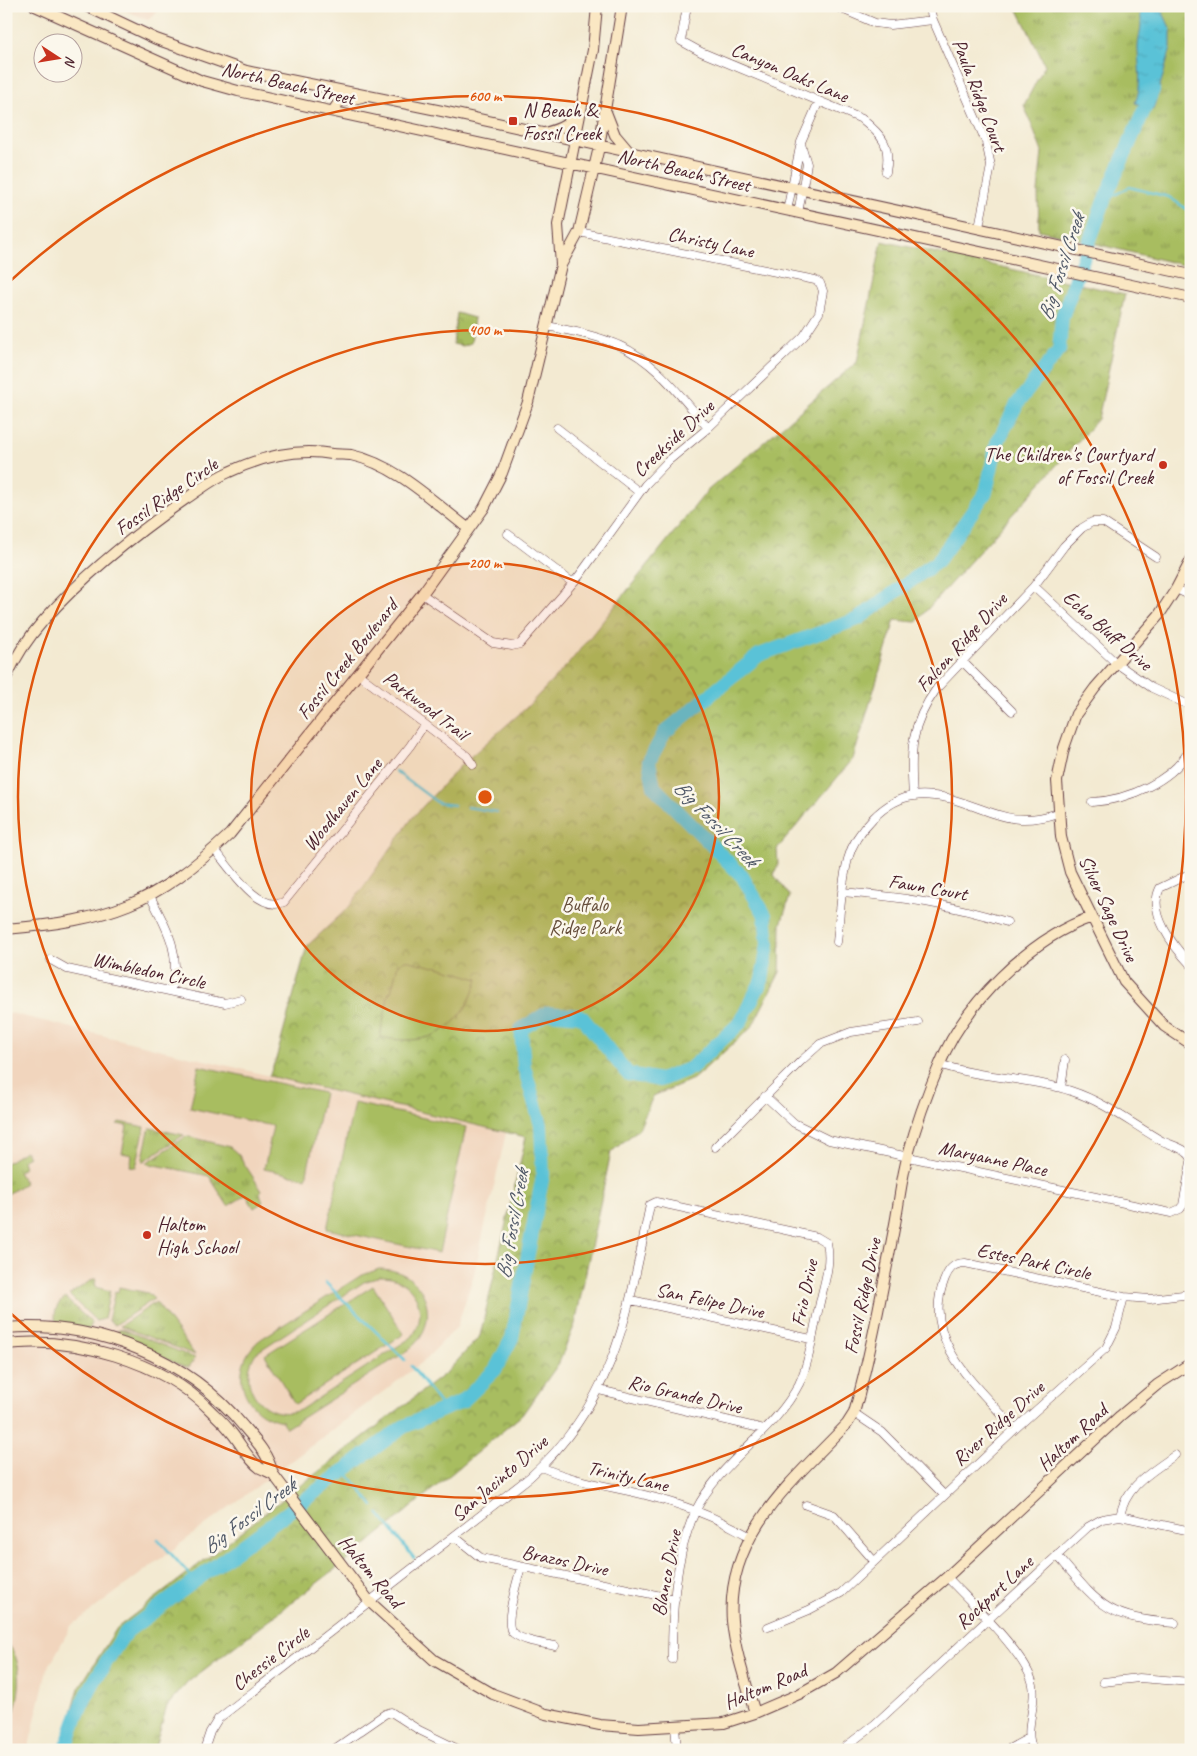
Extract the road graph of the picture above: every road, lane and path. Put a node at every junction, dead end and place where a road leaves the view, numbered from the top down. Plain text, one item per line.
1 (35, 6) edge
2 (86, 6) edge
3 (597, 6) edge
4 (622, 6) edge
5 (687, 6) edge
6 (835, 6) edge
7 (929, 6) edge
8 (933, 20) junction
9 (365, 96) junction
10 (819, 101) junction
11 (582, 106) junction
12 (333, 111) junction
13 (606, 111) junction
14 (542, 134) junction
15 (576, 142) junction
16 (801, 142) junction
17 (599, 147) junction
18 (631, 154) junction
19 (571, 163) junction
20 (595, 168) junction
21 (886, 172) dead end
22 (792, 187) junction
23 (803, 190) junction
24 (787, 211) junction
25 (798, 214) junction
26 (979, 227) junction
27 (579, 232) junction
28 (561, 265) junction
29 (1191, 274) edge
30 (823, 298) joint
31 (1191, 298) edge
32 (547, 326) junction
33 (556, 428) dead end
34 (708, 428) junction
35 (638, 492) junction
36 (469, 529) junction
37 (508, 534) dead end
38 (1156, 558) dead end
39 (1191, 560) edge
40 (573, 583) junction
41 (1034, 586) junction
42 (1176, 588) junction
43 (422, 594) junction
44 (1191, 596) edge
45 (962, 661) junction
46 (1116, 663) junction
47 (358, 674) junction
48 (6, 678) edge
49 (1191, 706) edge
50 (1012, 711) dead end
51 (424, 725) junction
52 (1191, 747) edge
53 (473, 765) dead end
54 (912, 796) junction
55 (1092, 802) dead end
56 (1058, 813) junction
57 (214, 849) junction
58 (1191, 872) edge
59 (842, 892) junction
60 (150, 896) junction
61 (1092, 917) junction
62 (1007, 922) dead end
63 (6, 929) edge
64 (837, 942) dead end
65 (51, 960) dead end
66 (1191, 965) edge
67 (170, 991) junction
68 (242, 999) dead end
69 (918, 1022) dead end
70 (1191, 1044) edge
71 (1065, 1060) dead end
72 (939, 1064) junction
73 (1061, 1088) junction
74 (765, 1096) junction
75 (715, 1146) dead end
76 (908, 1156) junction
77 (1191, 1160) edge
78 (650, 1205) joint
79 (1191, 1294) edge
80 (1124, 1297) junction
81 (631, 1300) junction
82 (6, 1328) edge
83 (46, 1328) junction
84 (811, 1339) junction
85 (6, 1344) edge
86 (44, 1344) junction
87 (1191, 1363) edge
88 (193, 1379) junction
89 (599, 1390) junction
90 (188, 1392) junction
91 (854, 1414) junction
92 (764, 1429) junction
93 (1015, 1429) junction
94 (1175, 1455) dead end
95 (541, 1468) junction
96 (273, 1474) junction
97 (944, 1495) junction
98 (806, 1506) dead end
99 (696, 1510) junction
100 (1120, 1516) junction
101 (1191, 1531) edge
102 (749, 1536) junction
103 (455, 1537) junction
104 (1057, 1556) junction
105 (874, 1561) junction
106 (521, 1567) junction
107 (947, 1577) junction
108 (675, 1599) junction
109 (370, 1602) junction
110 (987, 1620) junction
111 (1175, 1623) dead end
112 (768, 1627) dead end
113 (555, 1646) dead end
114 (672, 1659) dead end
115 (1103, 1682) dead end
116 (1191, 1682) edge
117 (755, 1713) junction
118 (675, 1726) junction
119 (1029, 1738) junction
120 (204, 1750) edge
121 (333, 1750) edge
122 (460, 1750) edge
123 (677, 1750) edge
124 (841, 1750) edge
125 (1007, 1750) edge
126 (1033, 1750) edge

1 - 12 main road, North Beach Street
2 - 9 main road, North Beach Street
3 - 11 main road, Fossil Creek Boulevard
4 - 13 main road, Fossil Creek Boulevard
5 - 10 street, Canyon Oaks Lane
6 - 8 street
7 - 8 street, Paula Ridge Court
8 - 26 street, Paula Ridge Court
9 - 12 main road
9 - 14 main road, North Beach Street
10 - 16 street
10 - 21 street, Canyon Oaks Lane
11 - 14 main road
11 - 15 main road, Fossil Creek Boulevard
12 - 19 main road, North Beach Street
13 - 17 main road, Fossil Creek Boulevard
13 - 18 main road
14 - 15 main road, North Beach Street
15 - 17 main road, North Beach Street
15 - 19 main road, Fossil Creek Boulevard
16 - 22 street
16 - 23 street
17 - 18 main road, North Beach Street
17 - 20 main road, Fossil Creek Boulevard
18 - 22 main road, North Beach Street
19 - 20 main road, North Beach Street
19 - 28 main road, Fossil Creek Boulevard
20 - 24 main road, North Beach Street
20 - 27 main road, Fossil Creek Boulevard
22 - 23 main road, North Beach Street
22 - 24 street
23 - 25 street
23 - 26 main road, North Beach Street
24 - 25 main road, North Beach Street
25 - 31 main road, North Beach Street
26 - 29 main road, North Beach Street
27 - 28 main road, Fossil Creek Boulevard
27 - 30 street, Christy Lane
28 - 32 main road, Fossil Creek Boulevard
30 - 34 street, Creekside Drive
32 - 34 street
32 - 36 main road, Fossil Creek Boulevard
33 - 35 street
34 - 35 street, Creekside Drive
35 - 40 street, Creekside Drive
36 - 43 main road, Fossil Creek Boulevard
36 - 48 main road, Fossil Ridge Circle
37 - 40 street
38 - 41 street, Falcon Ridge Drive
39 - 42 main road, Silver Sage Drive
40 - 43 street, Creekside Drive
41 - 45 street, Falcon Ridge Drive
41 - 46 street, Echo Bluff Drive
42 - 44 street
42 - 46 main road, Silver Sage Drive
43 - 47 main road, Fossil Creek Boulevard
45 - 50 street
45 - 54 street, Falcon Ridge Drive
46 - 49 street, Echo Bluff Drive
46 - 56 main road, Silver Sage Drive
47 - 51 street, Parkwood Trail
47 - 57 main road, Fossil Creek Boulevard
51 - 53 street, Parkwood Trail
51 - 57 street, Woodhaven Lane
52 - 55 street
54 - 56 street
54 - 59 street
56 - 61 main road, Silver Sage Drive
57 - 60 main road, Fossil Creek Boulevard
58 - 66 street
59 - 62 street, Fawn Court
59 - 64 street
60 - 63 main road, Fossil Creek Boulevard
60 - 67 street
61 - 70 main road, Silver Sage Drive
61 - 72 main road, Fossil Ridge Drive
65 - 67 street, Wimbledon Circle
67 - 68 street, Wimbledon Circle
69 - 74 street
71 - 73 street
72 - 73 street, Maryanne Place
72 - 76 main road, Fossil Ridge Drive
73 - 77 street, Maryanne Place
74 - 75 street
74 - 76 street, Maryanne Place
76 - 77 street, Maryanne Place
76 - 91 main road, Fossil Ridge Drive
78 - 81 street, San Jacinto Drive
78 - 84 street, Frio Drive
79 - 80 street, Estes Park Circle
80 - 93 street, River Ridge Drive
80 - 93 street, Estes Park Circle
81 - 84 street, San Felipe Drive
81 - 89 street, San Jacinto Drive
82 - 83 main road, Haltom Road
83 - 86 main road
83 - 88 main road, Haltom Road
84 - 92 street, Frio Drive
85 - 86 main road, Haltom Road
86 - 90 main road, Haltom Road
87 - 107 main road, Haltom Road
88 - 90 main road
88 - 96 main road, Haltom Road
89 - 92 street, Rio Grande Drive
89 - 95 street, San Jacinto Drive
90 - 96 main road, Haltom Road
91 - 97 street
91 - 102 main road, Fossil Ridge Drive
92 - 99 street, Blanco Drive
93 - 97 street, River Ridge Drive
94 - 100 street
95 - 99 street, Trinity Lane
95 - 103 street, San Jacinto Drive
96 - 109 main road, Haltom Road
97 - 105 street, River Ridge Drive
98 - 105 street
99 - 102 street, Trinity Lane
99 - 108 street, Blanco Drive
100 - 101 street, Rockport Lane
100 - 104 street, Rockport Lane
102 - 117 main road, Fossil Ridge Drive
103 - 106 street, Brazos Drive
103 - 109 street, San Jacinto Drive
104 - 110 street, Rockport Lane
104 - 111 street
105 - 112 street, River Ridge Drive
106 - 108 street, Brazos Drive
106 - 113 street
107 - 110 street
107 - 117 main road, Haltom Road
108 - 114 street, Blanco Drive
109 - 118 main road, Haltom Road
109 - 120 street, Chessie Circle
110 - 119 street
110 - 124 street, Rockport Lane
115 - 116 street
117 - 118 main road, Haltom Road
118 - 123 street
119 - 125 street
119 - 126 street
121 - 122 street

